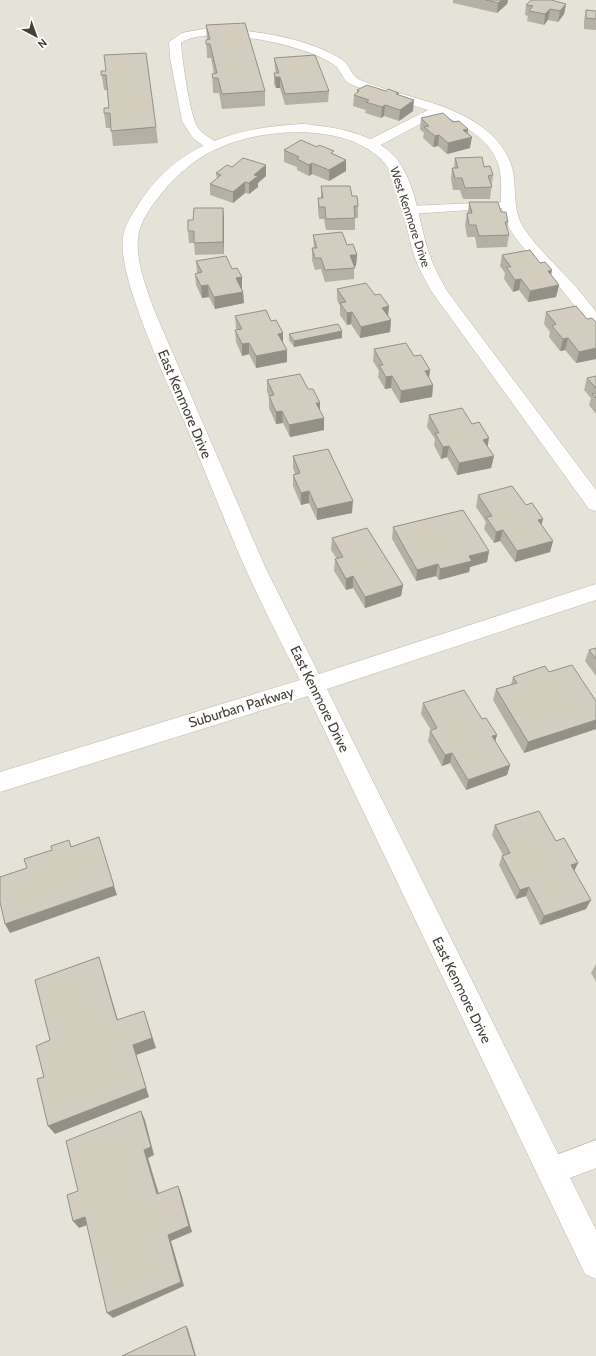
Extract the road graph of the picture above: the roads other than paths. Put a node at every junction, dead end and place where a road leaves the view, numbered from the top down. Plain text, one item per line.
1 (440, 109) junction
2 (370, 145) junction
3 (213, 146) junction
4 (508, 205) junction
5 (409, 210) junction
6 (596, 323) edge
7 (596, 504) edge
8 (596, 592) edge
9 (313, 685) junction
10 (0, 782) edge
11 (596, 1154) edge
12 (551, 1171) junction
13 (596, 1263) edge

1 - 2 lane
1 - 3 lane
1 - 4 lane
2 - 3 street, West Kenmore Drive
2 - 5 street, West Kenmore Drive
3 - 9 street, East Kenmore Drive
4 - 5 lane
4 - 6 lane
5 - 7 street, West Kenmore Drive
8 - 9 street, Suburban Parkway
9 - 10 street, Suburban Parkway
9 - 12 street, East Kenmore Drive
11 - 12 lane
12 - 13 street, East Kenmore Drive

